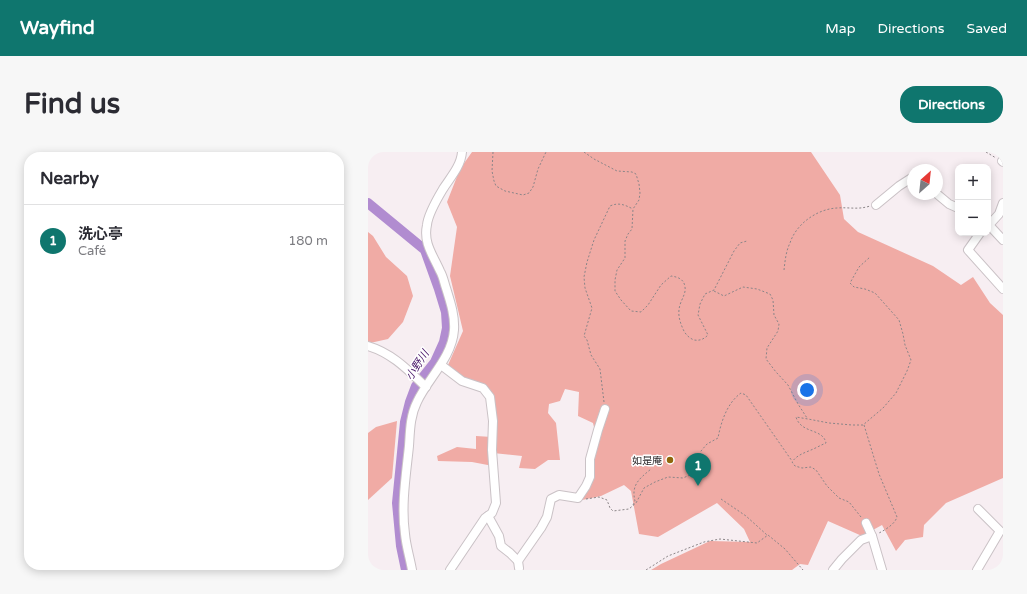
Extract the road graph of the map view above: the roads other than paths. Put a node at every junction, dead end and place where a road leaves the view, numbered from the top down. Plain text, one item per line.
1 (462, 152) edge
2 (907, 181) edge
3 (943, 199) edge
4 (1003, 203) edge
5 (876, 205) road end
6 (955, 207) edge
7 (991, 222) edge
8 (991, 228) edge
9 (978, 236) edge
10 (1003, 240) edge
11 (1003, 289) edge
12 (368, 346) edge
13 (441, 365) junction
14 (426, 387) junction
15 (605, 409) road end
16 (978, 509) dead end
17 (488, 516) junction
18 (866, 523) road end
19 (872, 536) junction
20 (518, 567) edge
21 (412, 570) edge
22 (450, 570) edge
23 (833, 570) edge
24 (882, 570) edge
25 (977, 570) edge

1 - 13 street
2 - 5 street
3 - 6 street
4 - 7 street
8 - 10 street
9 - 11 street
12 - 14 street
13 - 14 street
13 - 17 street
14 - 21 street
15 - 20 street
16 - 25 street
17 - 20 street
17 - 22 street
18 - 19 street
19 - 23 street
19 - 24 street

